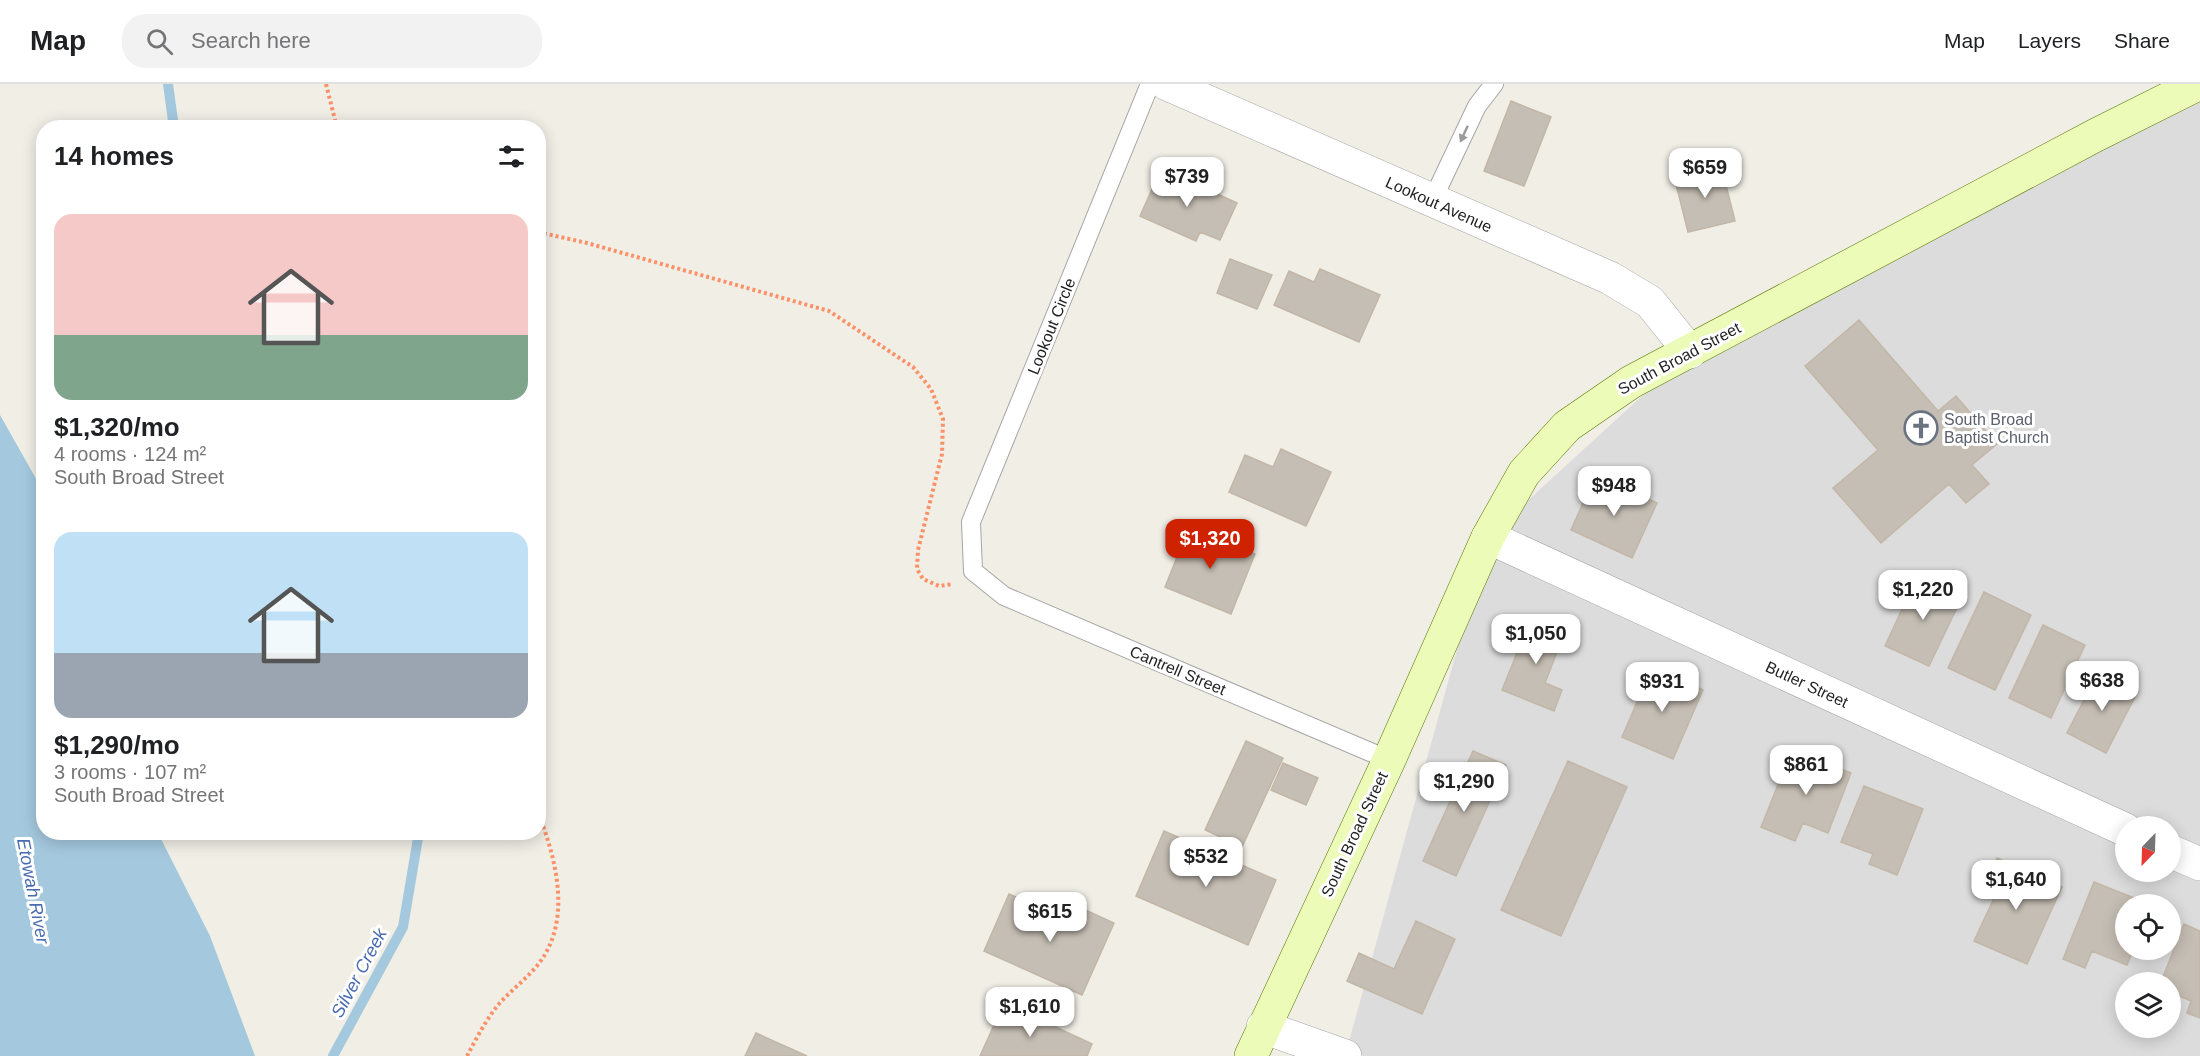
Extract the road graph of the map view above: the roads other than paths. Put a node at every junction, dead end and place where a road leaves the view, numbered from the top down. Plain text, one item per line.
1 (1150, 84) edge
2 (1167, 84) edge
3 (1494, 84) edge
4 (2198, 84) edge
5 (1432, 201) junction
6 (1690, 352) junction
7 (1488, 537) junction
8 (973, 571) joint
9 (1389, 760) junction
10 (2115, 825) edge
11 (2181, 856) edge
12 (2200, 864) edge
13 (1257, 1041) edge
14 (1345, 1056) edge

1 - 8 lane, Lookout Circle
2 - 5 street, Lookout Avenue
3 -> 5 lane
4 - 6 main road, South Broad Street
5 - 6 street, Lookout Avenue
6 - 7 main road, South Broad Street
7 - 9 main road, South Broad Street
7 - 10 street, Butler Street
8 - 9 lane, Cantrell Street
9 - 13 main road, South Broad Street
11 - 12 street
13 - 14 street

